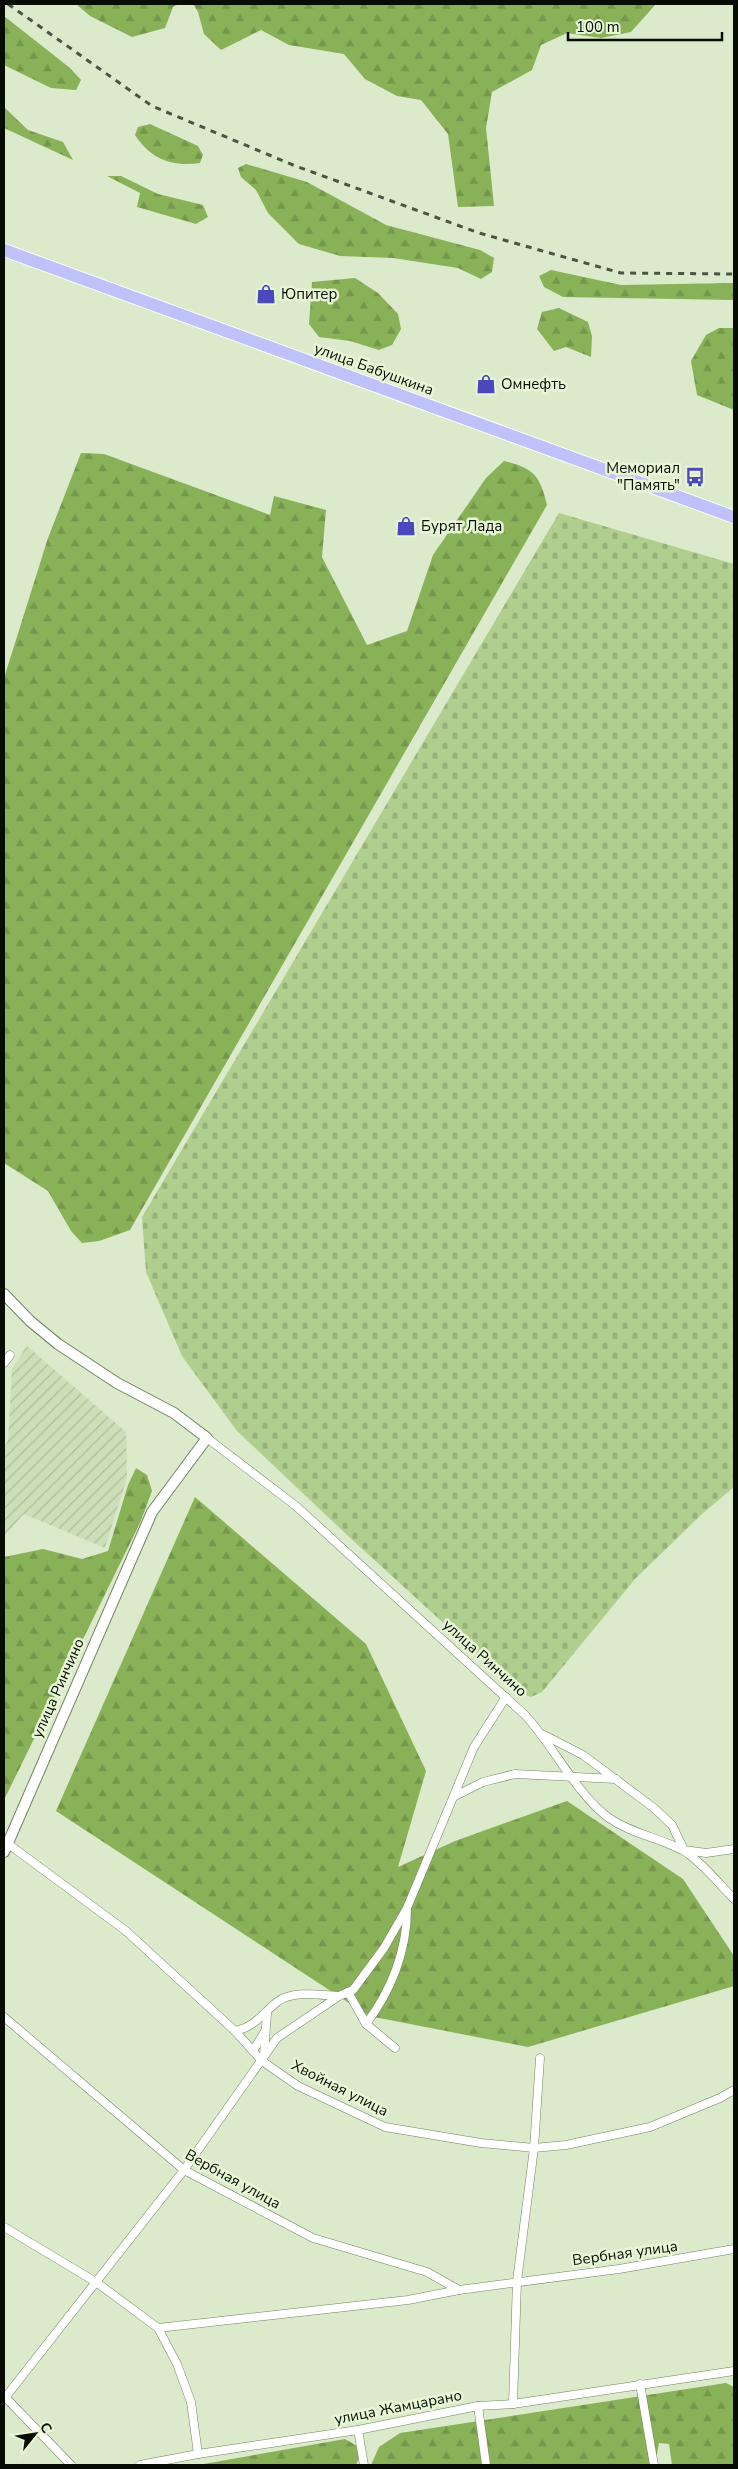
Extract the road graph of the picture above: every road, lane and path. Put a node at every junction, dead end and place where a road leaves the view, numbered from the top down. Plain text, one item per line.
1 (4, 250) edge
2 (734, 517) edge
3 (4, 1294) edge
4 (10, 1355) dead end
5 (4, 1364) edge
6 (207, 1438) junction
7 (506, 1697) junction
8 (544, 1735) junction
9 (572, 1778) junction
10 (616, 1779) junction
11 (455, 1796) junction
12 (6, 1848) edge
13 (734, 1849) edge
14 (684, 1850) junction
15 (734, 1899) edge
16 (407, 1908) junction
17 (348, 1992) junction
18 (339, 1996) junction
19 (267, 2013) junction
20 (4, 2017) edge
21 (366, 2024) junction
22 (266, 2030) junction
23 (236, 2031) junction
24 (396, 2048) dead end
25 (253, 2051) junction
26 (263, 2058) junction
27 (540, 2058) dead end
28 (734, 2090) edge
29 (534, 2148) junction
30 (184, 2170) junction
31 (4, 2227) edge
32 (734, 2250) edge
33 (517, 2281) junction
34 (96, 2282) junction
35 (459, 2290) junction
36 (158, 2328) junction
37 (734, 2371) edge
38 (640, 2384) junction
39 (5, 2398) edge
40 (512, 2404) junction
41 (478, 2406) junction
42 (358, 2430) junction
43 (198, 2454) junction
44 (71, 2465) edge
45 (140, 2465) edge
46 (364, 2465) edge
47 (486, 2465) edge
48 (654, 2465) edge

1 - 2 main road, улица Бабушкина
3 - 6 street, улица Ринчино
4 - 5 street
6 - 7 street, улица Ринчино
6 - 12 street, улица Ринчино
7 - 8 street, улица Ринчино
7 - 11 street
8 - 9 street, улица Ринчино
8 - 10 street
9 - 10 street
9 - 11 street
9 - 14 street, улица Ринчино
10 - 14 street
11 - 16 street
12 - 23 street, Хвойная улица
13 - 14 street
14 - 15 street, улица Ринчино
16 - 17 street
16 - 21 street
17 - 18 street
17 - 21 street
18 - 19 street
18 - 26 street
19 - 22 street
19 - 23 street
20 - 30 street, Вербная улица
21 - 24 street
22 - 25 street
22 - 26 street
23 - 25 street, Хвойная улица
25 - 26 street, Хвойная улица
26 - 29 street, Хвойная улица
26 - 30 street
27 - 29 street
28 - 29 street, Хвойная улица
29 - 33 street
30 - 34 street
30 - 35 street, Вербная улица
31 - 34 street
32 - 33 street, Вербная улица
33 - 35 street, Вербная улица
33 - 40 street
34 - 36 street
34 - 39 street
35 - 36 street, Вербная улица
36 - 43 street
37 - 38 street, улица Жамцарано
38 - 40 street, улица Жамцарано
38 - 48 street
39 - 44 street
40 - 41 street, улица Жамцарано
41 - 42 street, улица Жамцарано
41 - 47 street
42 - 43 street, улица Жамцарано
42 - 46 street
43 - 45 street, улица Жамцарано

